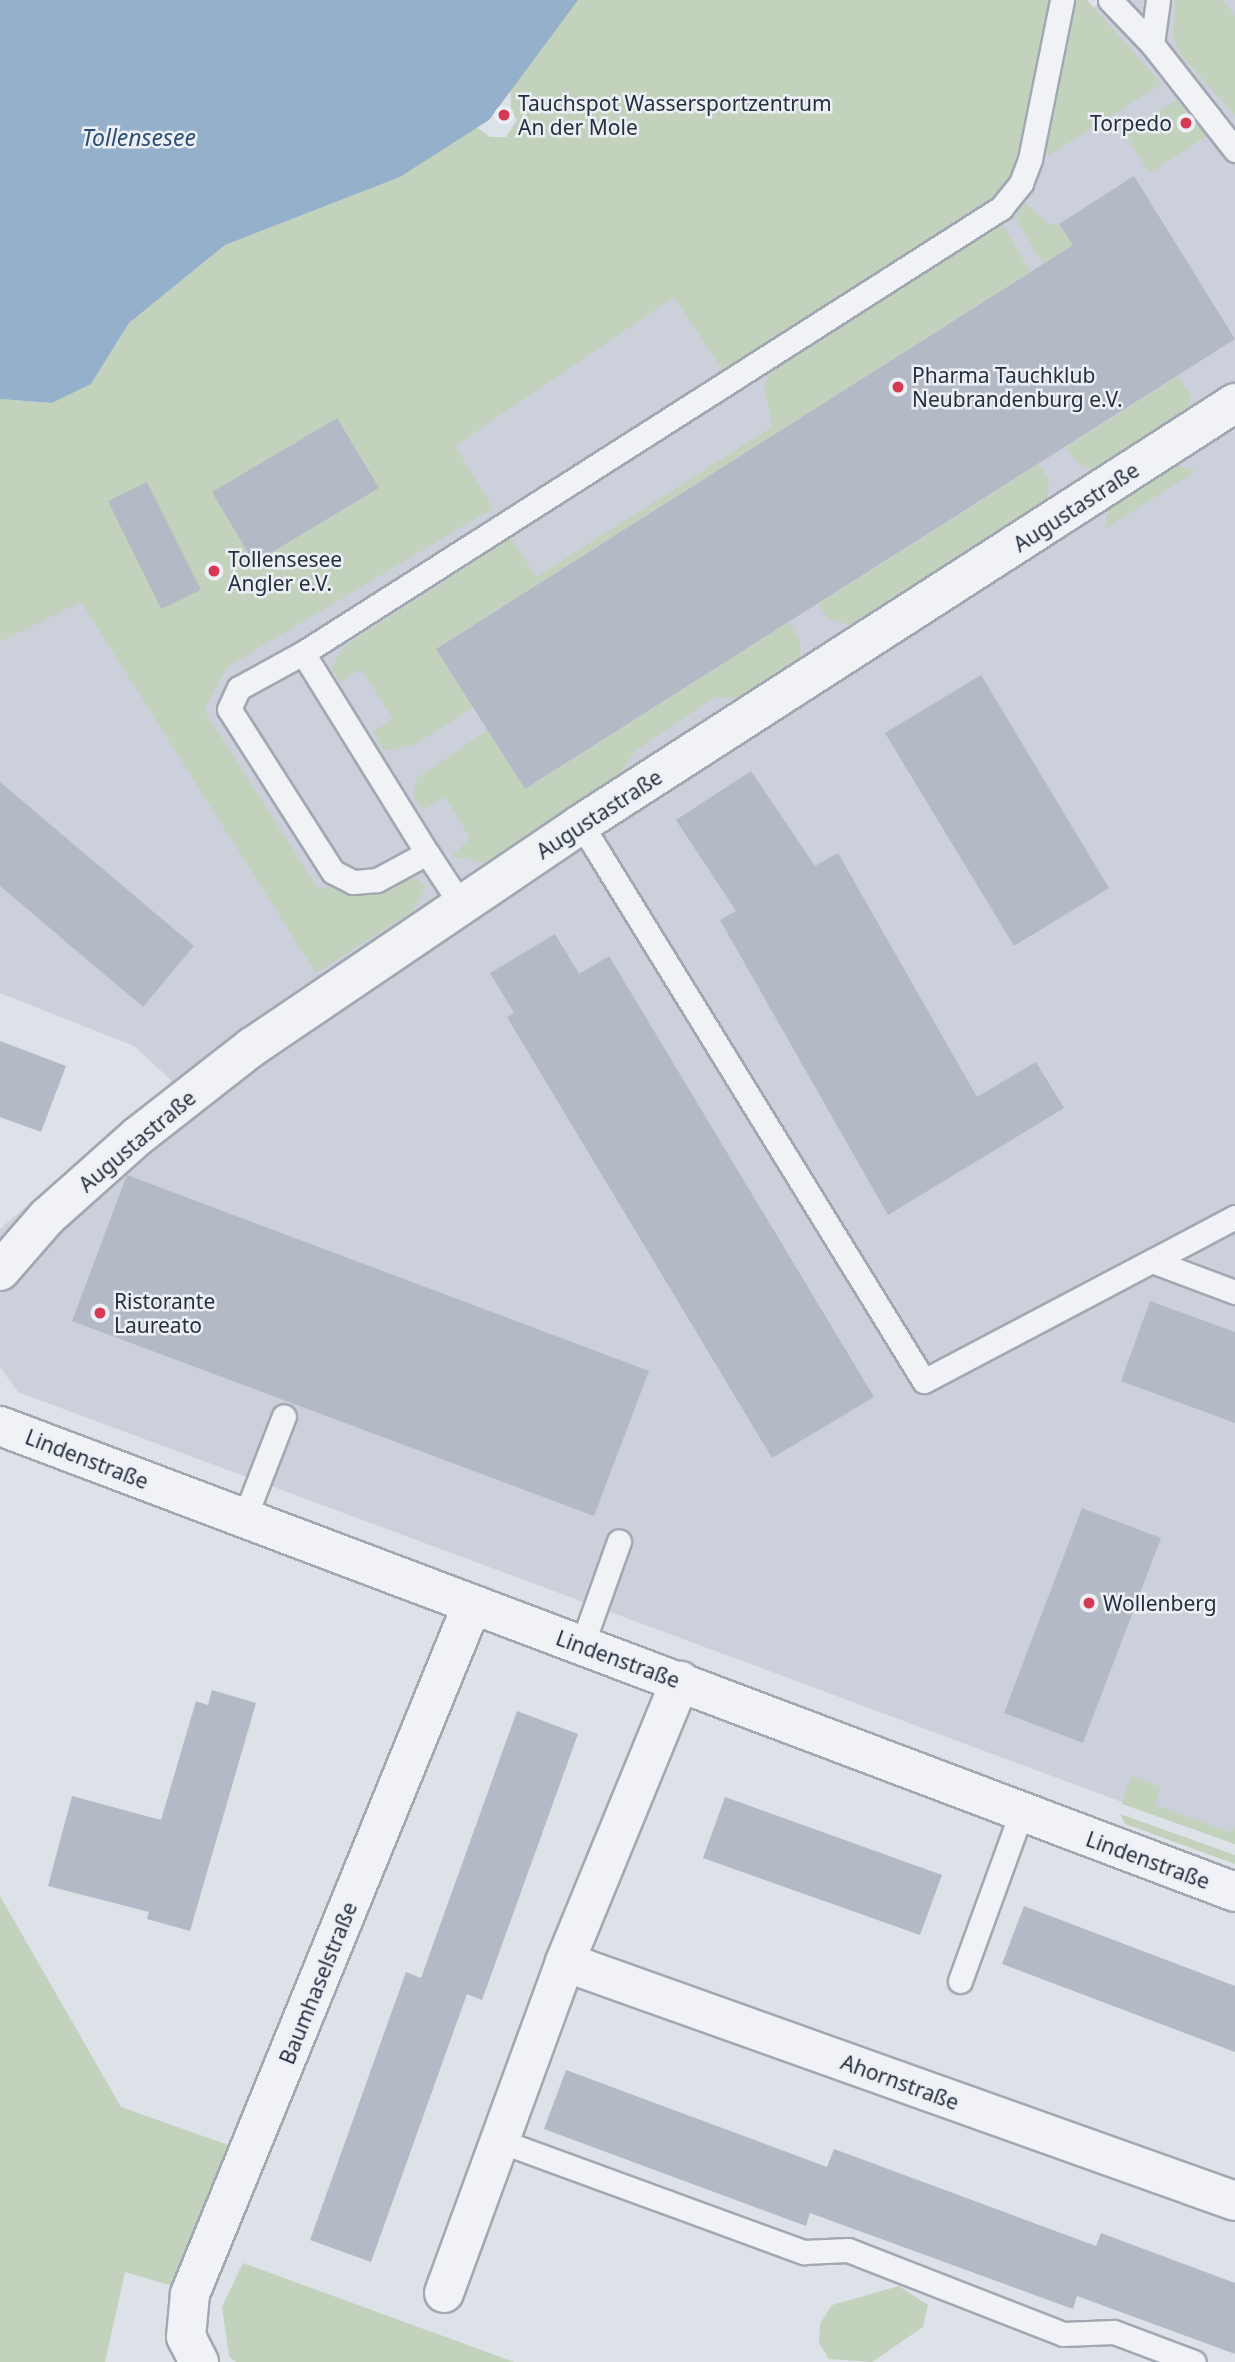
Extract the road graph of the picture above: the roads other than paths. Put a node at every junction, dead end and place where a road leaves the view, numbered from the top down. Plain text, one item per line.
1 (1062, 0) edge
2 (1110, 0) edge
3 (1158, 0) edge
4 (1152, 44) junction
5 (1235, 150) edge
6 (1235, 404) edge
7 (303, 653) junction
8 (581, 824) junction
9 (427, 853) junction
10 (460, 903) junction
11 (1235, 1217) edge
12 (1152, 1261) junction
13 (0, 1272) edge
14 (1235, 1292) edge
15 (284, 1416) dead end
16 (0, 1426) edge
17 (244, 1519) junction
18 (619, 1541) dead end
19 (472, 1605) junction
20 (582, 1645) junction
21 (680, 1681) junction
22 (1021, 1813) junction
23 (1235, 1892) edge
24 (565, 1962) junction
25 (960, 1981) dead end
26 (499, 2141) junction
27 (1235, 2201) edge
28 (444, 2293) dead end
29 (200, 2362) edge
30 (1194, 2362) edge

1 - 7 lane
2 - 4 lane
3 - 4 lane
4 - 5 lane
6 - 8 street, Augustastraße
7 - 9 lane
7 - 9 lane
8 - 10 street, Augustastraße
8 - 12 lane
9 - 10 lane
10 - 13 street, Augustastraße
11 - 12 lane
12 - 14 lane
15 - 17 lane
16 - 17 street, Lindenstraße
17 - 19 street, Lindenstraße
18 - 20 lane
19 - 20 street, Lindenstraße
19 - 29 street, Baumhaselstraße
20 - 21 street, Lindenstraße
21 - 22 street, Lindenstraße
21 - 24 street
22 - 23 street, Lindenstraße
22 - 25 lane
24 - 26 street
24 - 27 street, Ahornstraße
26 - 28 street
26 - 30 lane

